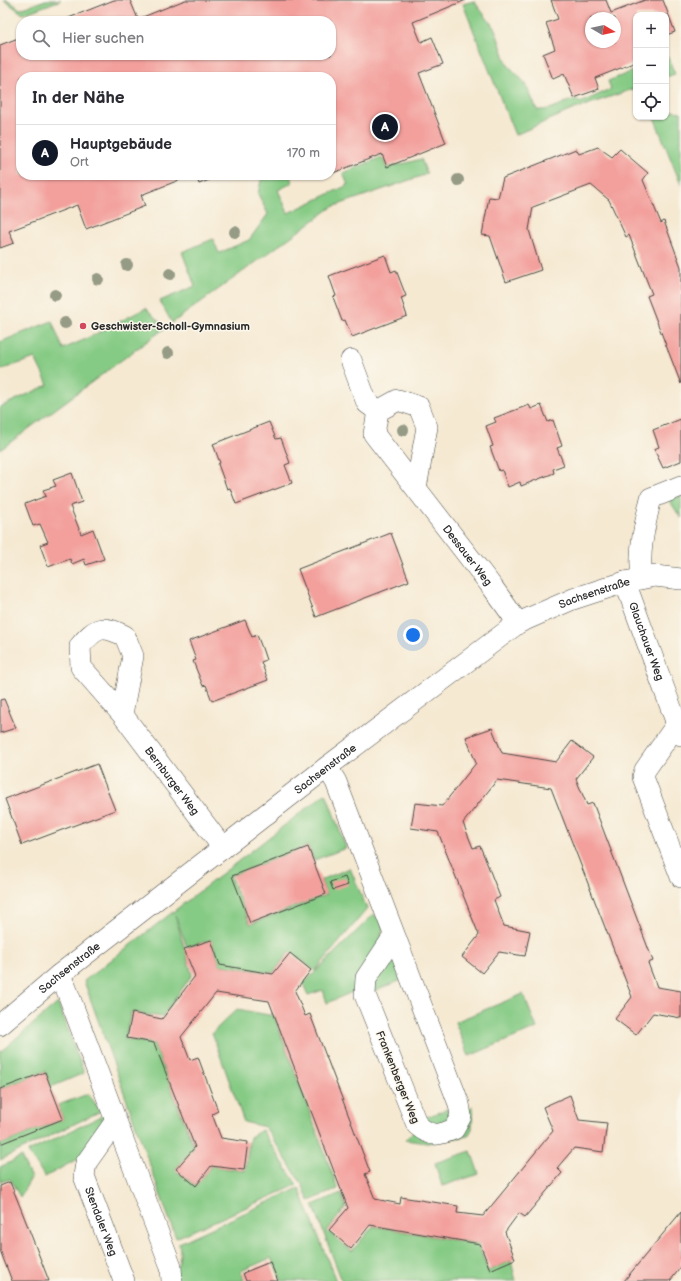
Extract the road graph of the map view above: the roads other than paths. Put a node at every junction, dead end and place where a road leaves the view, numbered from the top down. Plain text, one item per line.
1 (351, 360) dead end
2 (378, 410) junction
3 (681, 486) edge
4 (416, 488) junction
5 (681, 579) edge
6 (633, 580) junction
7 (518, 623) junction
8 (122, 714) junction
9 (679, 729) edge
10 (327, 767) junction
11 (223, 848) junction
12 (681, 877) edge
13 (394, 936) junction
14 (59, 975) junction
15 (0, 1025) edge
16 (115, 1122) junction
17 (124, 1281) edge
18 (172, 1281) edge

1 - 2 street
2 - 4 street, Dessauer Weg
2 - 4 street
3 - 6 street, Glauchauer Weg
4 - 7 street, Dessauer Weg
5 - 6 street, Sachsenstraße
6 - 7 street, Sachsenstraße
6 - 9 street, Glauchauer Weg
7 - 10 street, Sachsenstraße
8 - 8 street, Bernburger Weg
8 - 11 street, Bernburger Weg
9 - 12 street, Glauchauer Weg
10 - 11 street, Sachsenstraße
10 - 13 street, Frankenberger Weg
11 - 14 street, Sachsenstraße
13 - 13 street, Frankenberger Weg
14 - 15 street, Sachsenstraße
14 - 16 street
16 - 17 street, Stendaler Weg
16 - 18 street

